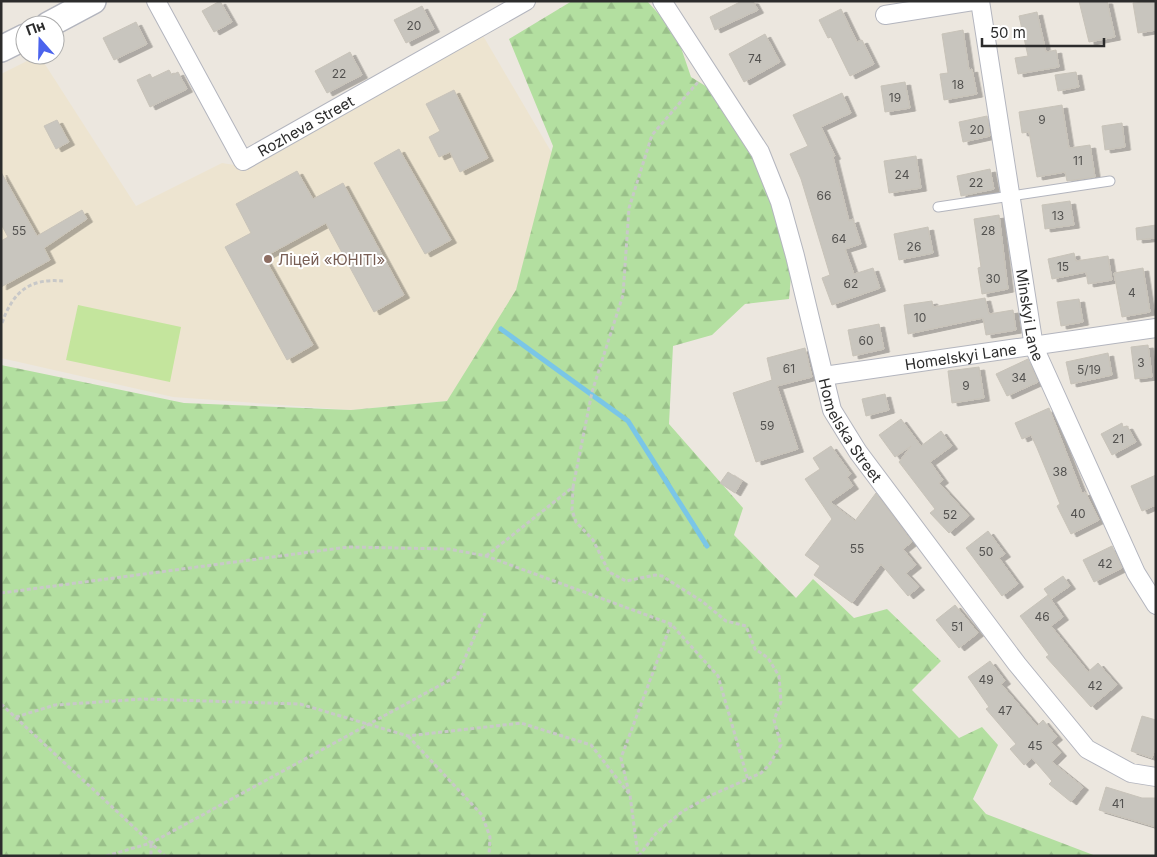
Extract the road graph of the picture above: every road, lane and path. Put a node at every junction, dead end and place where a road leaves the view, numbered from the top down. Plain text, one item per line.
1 (93, 1) edge
2 (156, 1) edge
3 (526, 1) edge
4 (662, 1) edge
5 (973, 1) edge
6 (980, 1) edge
7 (885, 15) dead end
8 (65, 16) edge
9 (15, 42) edge
10 (1, 49) edge
11 (708, 70) junction
12 (1110, 181) dead end
13 (1010, 196) junction
14 (938, 207) dead end
15 (64, 281) dead end
16 (2, 323) dead end
17 (1156, 328) edge
18 (1034, 346) junction
19 (824, 376) junction
20 (573, 487) junction
21 (486, 556) junction
22 (1, 593) edge
23 (1156, 605) edge
24 (485, 613) dead end
25 (671, 624) junction
26 (1, 704) edge
27 (16, 717) junction
28 (369, 724) junction
29 (408, 736) junction
30 (1156, 777) edge
31 (748, 780) junction
32 (630, 795) junction
33 (151, 844) junction
34 (106, 856) edge
35 (151, 856) edge
36 (166, 856) edge
37 (489, 856) edge
38 (639, 856) edge

1 - 8 main road
2 - 3 street, Rozheva Street
4 - 11 street, Homelska Street
5 - 7 street
6 - 13 street, Minskyi Lane
9 - 10 main road
11 - 19 street, Homelska Street
11 - 20 path
12 - 13 lane
13 - 14 lane
13 - 18 street, Minskyi Lane
15 - 16 path
17 - 18 street, Homelskyi Lane
18 - 19 street, Homelskyi Lane
18 - 23 street, Minskyi Lane
19 - 30 street, Homelska Street
20 - 21 path
20 - 31 path
21 - 22 path
21 - 25 path
24 - 28 path
25 - 31 path
25 - 32 path
26 - 27 path
27 - 28 path
27 - 33 path
28 - 29 path
28 - 33 path
29 - 32 path
29 - 37 path
31 - 38 path
32 - 38 path
33 - 34 path
33 - 35 path
33 - 36 path

